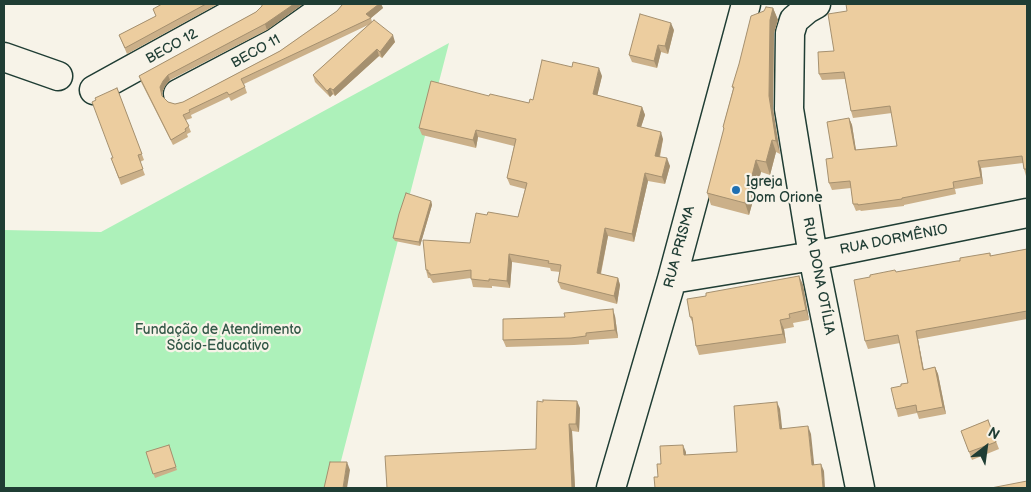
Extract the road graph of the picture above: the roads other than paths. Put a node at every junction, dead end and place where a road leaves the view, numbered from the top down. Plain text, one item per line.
1 (250, 4) edge
2 (746, 4) edge
3 (327, 5) edge
4 (811, 6) edge
5 (4, 57) edge
6 (58, 76) dead end
7 (94, 90) dead end
8 (178, 94) dead end
9 (1027, 213) edge
10 (813, 256) junction
11 (672, 279) junction
12 (611, 488) edge
13 (860, 488) edge

1 - 7 street, BECO 12
2 - 11 street, RUA PRISMA
3 - 8 street, BECO 11
4 - 10 street, RUA DONA OTÍLIA
5 - 6 street
9 - 10 street, RUA DORMÊNIO
10 - 11 street, RUA DORMÊNIO
10 - 13 street, RUA DONA OTÍLIA
11 - 12 street, RUA PRISMA

